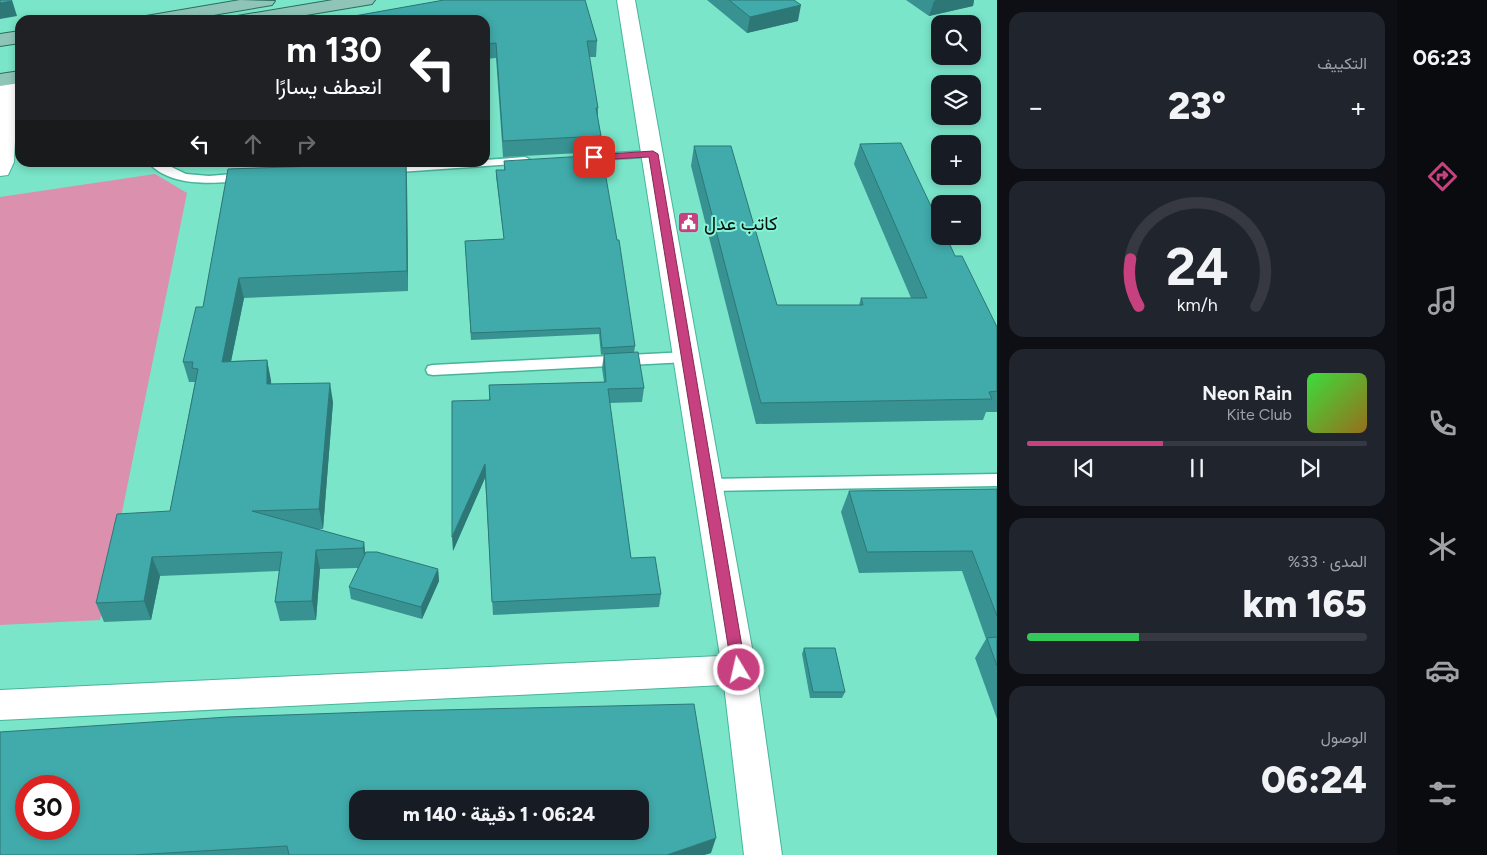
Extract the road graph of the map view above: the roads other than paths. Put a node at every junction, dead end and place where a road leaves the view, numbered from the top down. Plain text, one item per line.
1 (275, 0) edge
2 (366, 0) edge
3 (626, 0) edge
4 (242, 8) edge
5 (190, 15) edge
6 (15, 38) edge
7 (0, 40) edge
8 (15, 54) edge
9 (0, 56) edge
10 (9, 79) edge
11 (653, 154) junction
12 (574, 158) edge
13 (534, 161) edge
14 (490, 163) edge
15 (159, 167) edge
16 (427, 167) edge
17 (0, 170) edge
18 (374, 170) edge
19 (254, 176) edge
20 (687, 357) junction
21 (433, 370) dead end
22 (997, 480) edge
23 (708, 485) junction
24 (739, 670) junction
25 (0, 705) edge
26 (763, 855) edge

1 - 4 main road
2 - 4 main road
3 - 11 street
4 - 5 main road
6 - 7 main road
8 - 9 main road
10 - 17 street
11 - 12 lane
11 - 20 street
13 - 14 lane
15 - 19 lane
16 - 18 lane
20 - 21 lane
20 - 23 street
22 - 23 lane
23 - 24 street
24 - 25 street
24 - 26 street

